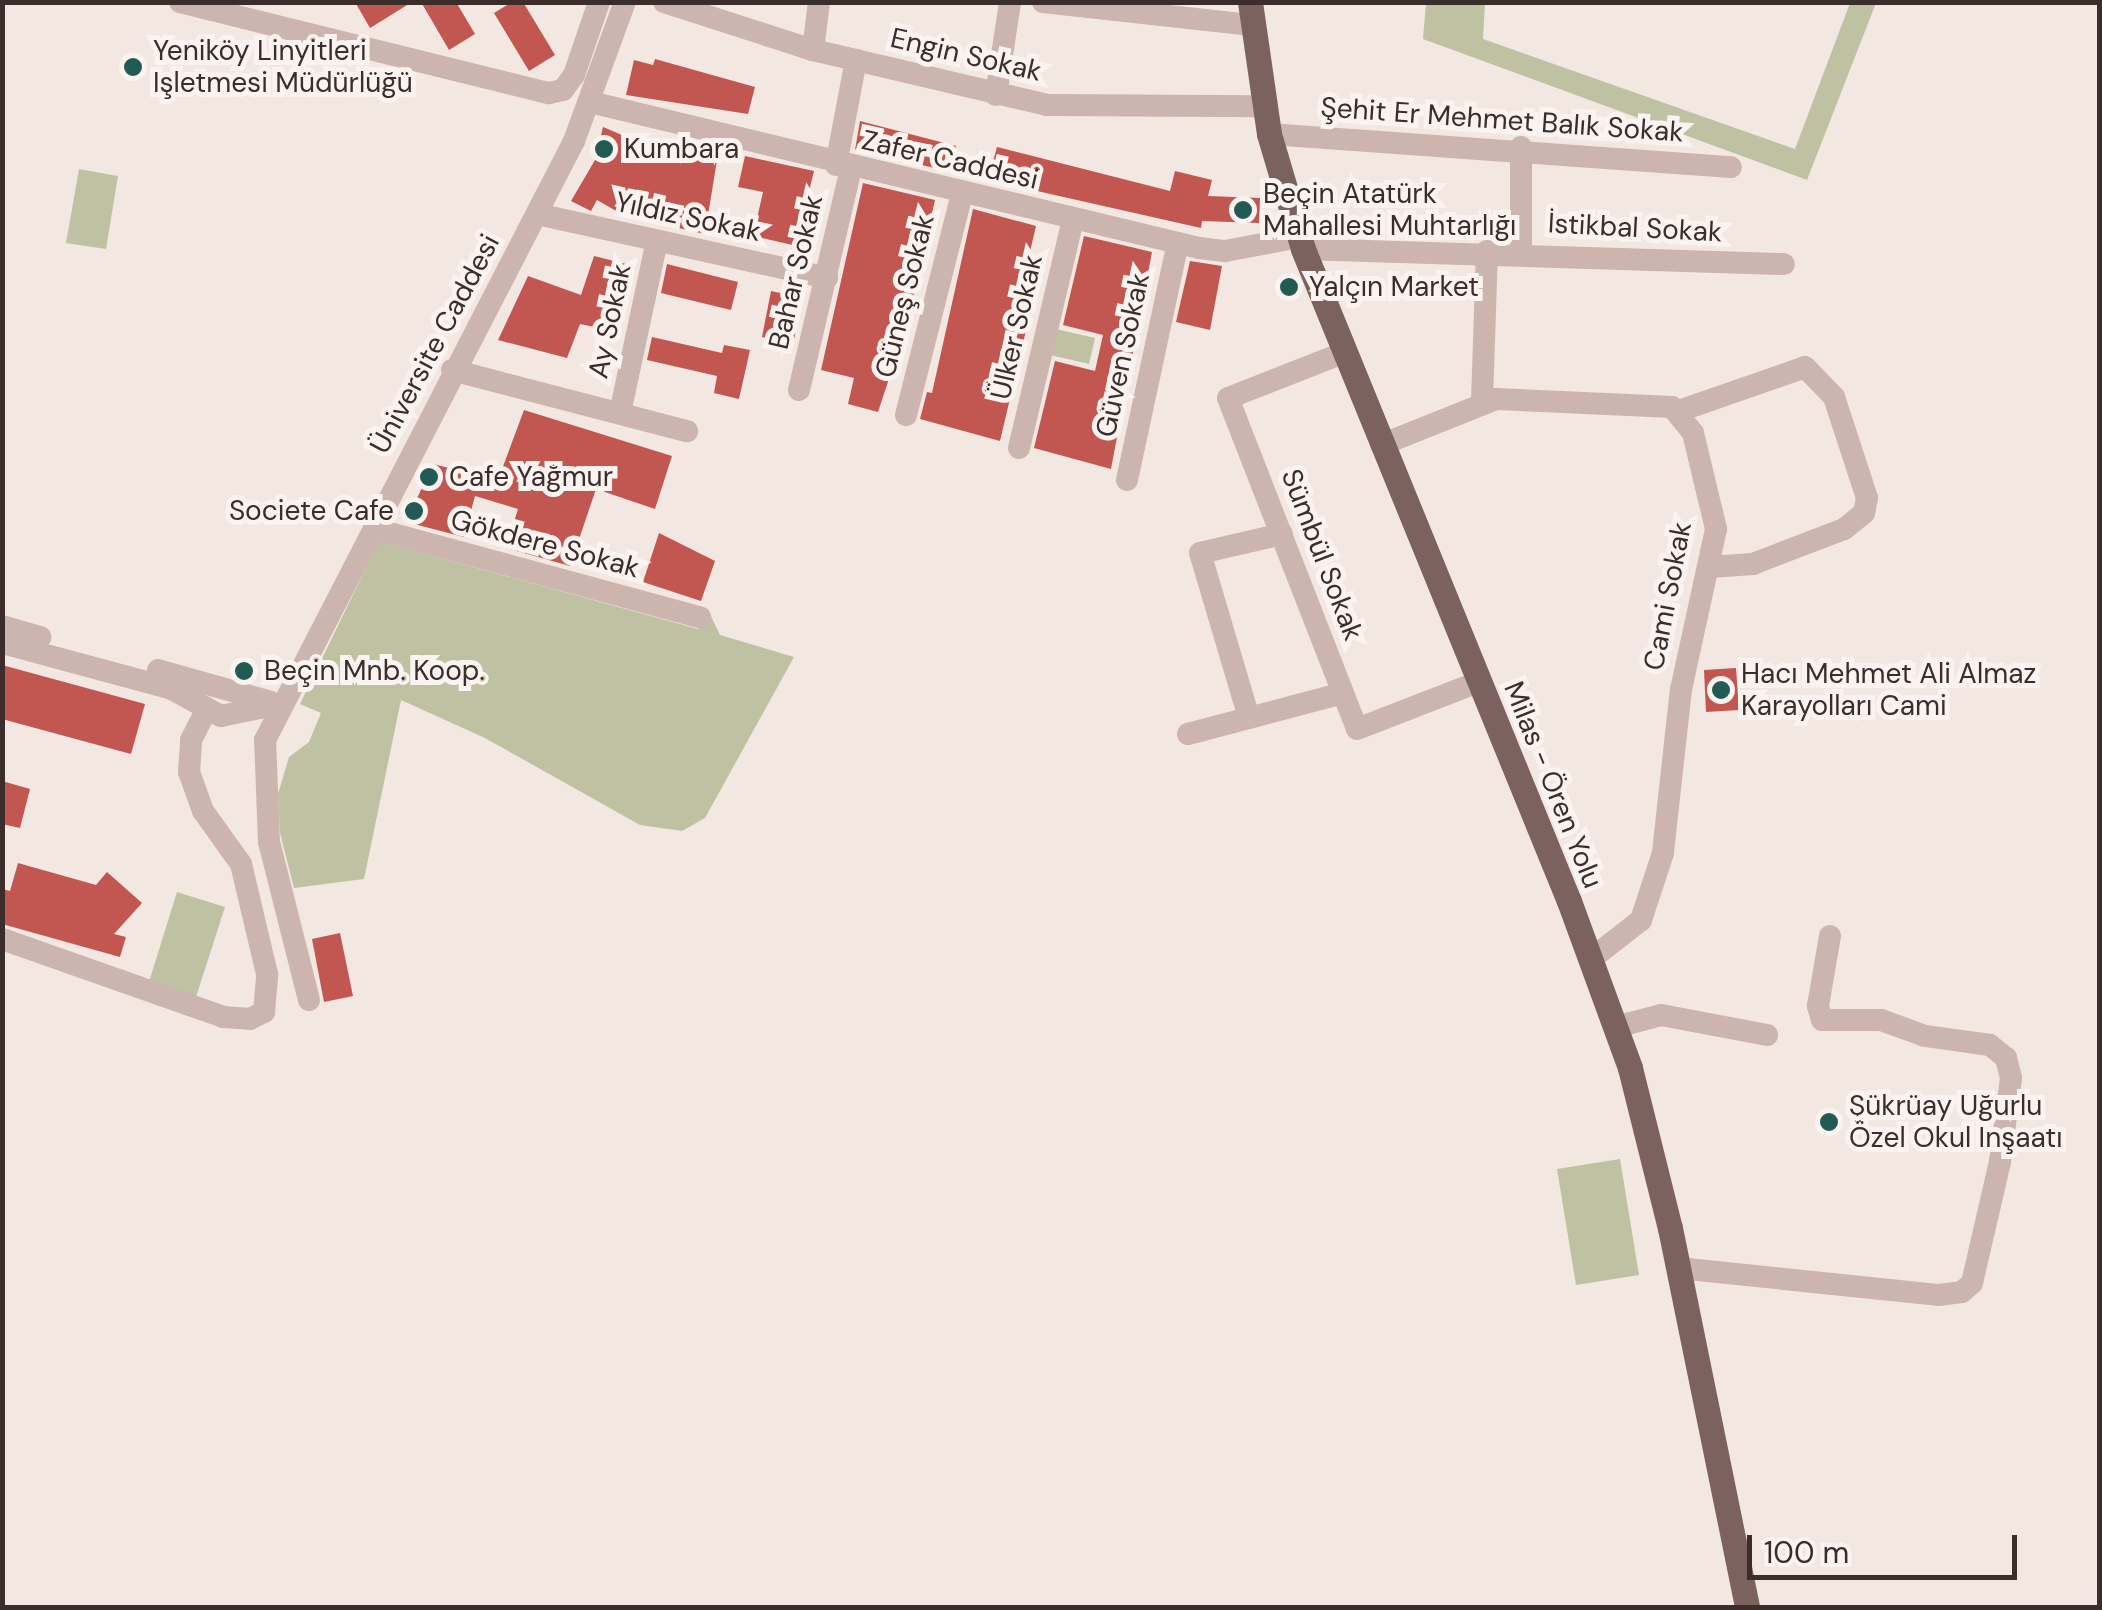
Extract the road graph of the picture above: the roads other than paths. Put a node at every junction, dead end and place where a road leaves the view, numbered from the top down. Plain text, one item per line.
1 (180, 2) edge
2 (599, 2) edge
3 (625, 2) edge
4 (664, 2) edge
5 (819, 2) edge
6 (1010, 2) edge
7 (1043, 2) edge
8 (208, 6) edge
9 (1250, 14) edge
10 (812, 50) junction
11 (856, 60) junction
12 (996, 95) junction
13 (590, 102) junction
14 (1264, 106) junction
15 (1269, 134) junction
16 (1520, 148) junction
17 (843, 166) junction
18 (1730, 167) dead end
19 (962, 193) junction
20 (537, 214) junction
21 (1073, 219) junction
22 (658, 241) junction
23 (1178, 243) junction
24 (1301, 243) junction
25 (1486, 251) junction
26 (1521, 253) junction
27 (1784, 264) dead end
28 (826, 278) junction
29 (1344, 353) junction
30 (452, 370) junction
31 (799, 390) dead end
32 (1482, 401) junction
33 (1679, 411) junction
34 (620, 414) junction
35 (906, 415) dead end
36 (688, 431) dead end
37 (1381, 444) junction
38 (1019, 448) dead end
39 (1127, 480) dead end
40 (375, 529) junction
41 (1282, 534) junction
42 (1710, 566) junction
43 (700, 617) dead end
44 (2, 626) edge
45 (2, 644) edge
46 (1478, 682) junction
47 (1343, 693) junction
48 (279, 704) junction
49 (206, 710) junction
50 (1249, 718) junction
51 (1188, 734) dead end
52 (1830, 936) dead end
53 (2, 939) edge
54 (1592, 959) junction
55 (309, 1000) dead end
56 (1616, 1027) junction
57 (1767, 1036) dead end
58 (1678, 1268) junction
59 (1747, 1608) edge

1 - 8 street
2 - 8 street
3 - 13 street, Üniversite Caddesi
4 - 10 street, Engin Sokak
5 - 10 street
6 - 12 street
7 - 9 street
9 - 14 main road, Milas - Ören Yolu
10 - 11 street, Engin Sokak
11 - 12 street, Engin Sokak
11 - 17 street, Bahar Sokak
12 - 14 street, Engin Sokak
13 - 17 street, Zafer Caddesi
13 - 20 street, Üniversite Caddesi
14 - 15 main road, Milas - Ören Yolu
15 - 16 street, Şehit Er Mehmet Balık Sokak
15 - 24 main road, Milas - Ören Yolu
16 - 18 street, Şehit Er Mehmet Balık Sokak
16 - 26 street
17 - 19 street, Zafer Caddesi
17 - 28 street, Bahar Sokak
19 - 21 street, Zafer Caddesi
19 - 35 street, Güneş Sokak
20 - 22 street, Yıldız Sokak
20 - 30 street, Üniversite Caddesi
21 - 23 street, Zafer Caddesi
21 - 38 street, Ülker Sokak
22 - 28 street, Yıldız Sokak
22 - 34 street, Ay Sokak
23 - 24 street, Zafer Caddesi
23 - 39 street, Güven Sokak
24 - 25 street, İstikbal Sokak
24 - 29 main road, Milas - Ören Yolu
25 - 26 street, İstikbal Sokak
25 - 32 street
26 - 27 street, İstikbal Sokak
28 - 31 street, Bahar Sokak
29 - 37 main road, Milas - Ören Yolu
29 - 41 street, Sümbül Sokak
30 - 34 street, Ay Sokak
30 - 40 street, Üniversite Caddesi
32 - 33 street
32 - 37 street
33 - 42 street, Cami Sokak
33 - 42 street
34 - 36 street, Ay Sokak
37 - 46 main road, Milas - Ören Yolu
40 - 43 street, Gökdere Sokak
40 - 48 street, Üniversite Caddesi
41 - 47 street, Sümbül Sokak
41 - 50 street
42 - 54 street, Cami Sokak
44 - 48 street
45 - 49 street
46 - 47 street, Sümbül Sokak
46 - 54 main road, Milas - Ören Yolu
47 - 50 street
48 - 49 street
48 - 55 street, Üniversite Caddesi
49 - 53 street
50 - 51 street
52 - 58 street
54 - 56 main road, Milas - Ören Yolu
56 - 57 street
56 - 58 main road, Milas - Ören Yolu
58 - 59 main road, Milas - Ören Yolu

